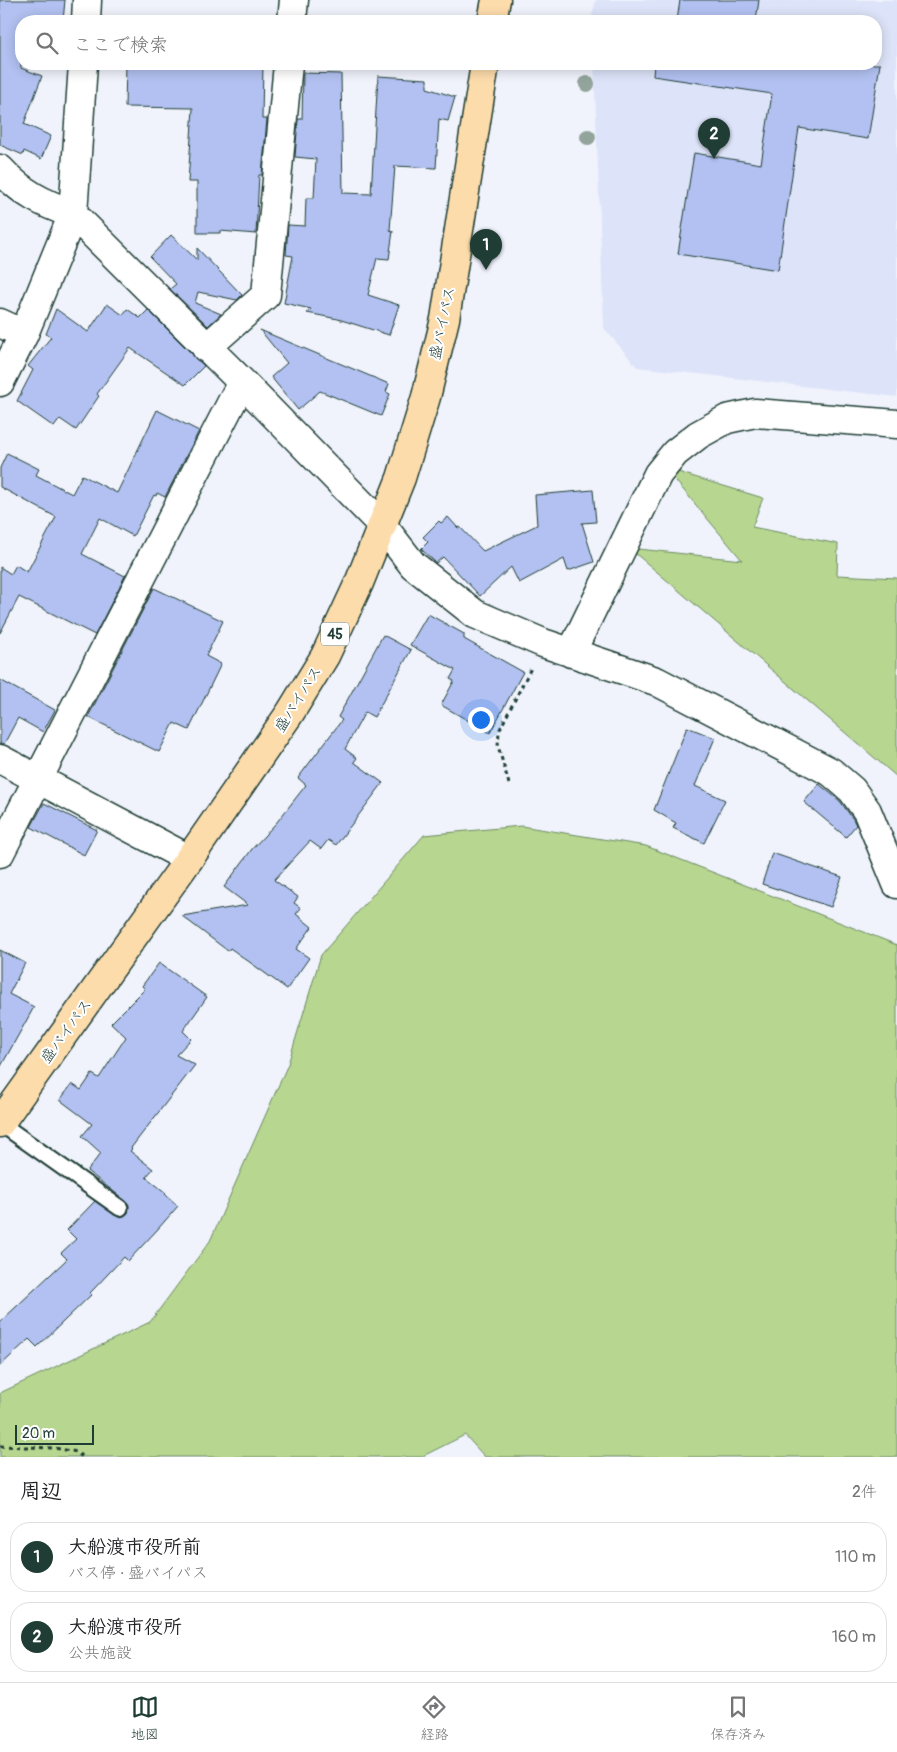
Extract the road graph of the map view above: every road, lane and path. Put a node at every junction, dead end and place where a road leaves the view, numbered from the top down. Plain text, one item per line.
1 (87, 0) edge
2 (294, 0) edge
3 (496, 0) edge
4 (86, 15) edge
5 (293, 15) edge
6 (493, 15) edge
7 (83, 70) edge
8 (287, 70) edge
9 (484, 70) edge
10 (0, 169) edge
11 (72, 214) junction
12 (0, 323) edge
13 (24, 334) junction
14 (206, 348) junction
15 (0, 382) edge
16 (242, 382) junction
17 (897, 424) edge
18 (382, 525) junction
19 (543, 643) junction
20 (571, 653) junction
21 (0, 759) edge
22 (40, 779) junction
23 (509, 784) dead end
24 (0, 853) edge
25 (189, 860) junction
26 (897, 884) edge
27 (0, 1123) edge
28 (120, 1208) dead end
29 (0, 1446) edge
30 (82, 1457) edge

1 - 4 street
2 - 5 street
3 - 6 highway
7 - 11 street
8 - 14 street
9 - 18 highway, 盛バイパス / 45
10 - 11 street
11 - 13 street
11 - 14 street
12 - 13 street
13 - 15 street
14 - 16 street
16 - 18 street
16 - 22 street
17 - 20 street
18 - 19 street
18 - 25 highway, 盛バイパス / 45
19 - 20 street
19 - 23 path
20 - 26 street
21 - 22 street
22 - 24 street
22 - 25 street
25 - 27 highway, 盛バイパス / 45
27 - 28 lane
29 - 30 path

